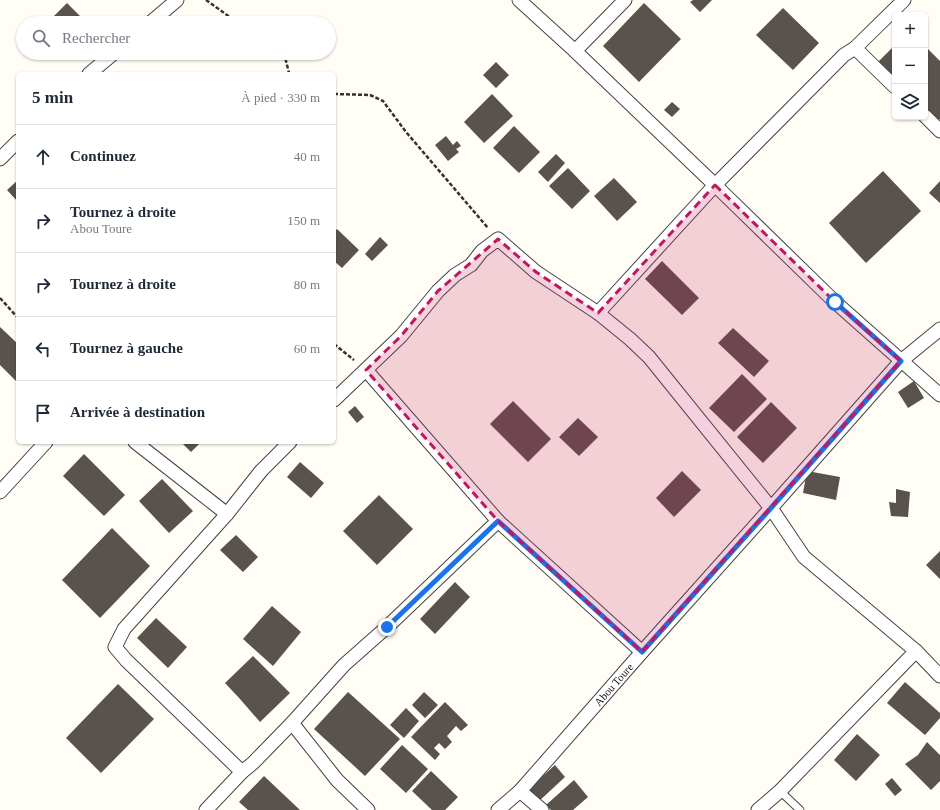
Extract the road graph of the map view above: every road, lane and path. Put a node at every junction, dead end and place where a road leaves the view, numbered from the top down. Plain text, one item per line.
1 (177, 0) edge
2 (206, 0) edge
3 (519, 0) edge
4 (625, 0) edge
5 (900, 1) edge
6 (158, 16) edge
7 (228, 16) edge
8 (855, 48) junction
9 (575, 51) junction
10 (106, 60) edge
11 (286, 60) edge
12 (91, 72) edge
13 (289, 72) edge
14 (892, 84) edge
15 (336, 94) edge
16 (928, 119) edge
17 (940, 131) edge
18 (16, 143) edge
19 (0, 159) edge
20 (715, 185) junction
21 (498, 239) junction
22 (0, 298) edge
23 (598, 313) junction
24 (16, 316) edge
25 (940, 329) edge
26 (336, 346) edge
27 (901, 361) junction
28 (366, 370) junction
29 (940, 395) edge
30 (336, 398) edge
31 (44, 444) edge
32 (138, 444) edge
33 (288, 444) edge
34 (0, 492) edge
35 (771, 508) junction
36 (227, 514) junction
37 (498, 521) junction
38 (916, 651) junction
39 (642, 652) junction
40 (940, 676) edge
41 (292, 723) junction
42 (242, 772) junction
43 (520, 791) junction
44 (780, 791) junction
45 (206, 810) edge
46 (368, 810) edge
47 (498, 810) edge
48 (542, 810) edge
49 (758, 810) edge
50 (800, 810) edge

1 - 6 street
2 - 7 path
3 - 9 street
4 - 9 street
5 - 8 street
8 - 14 street
8 - 20 street
9 - 20 street
10 - 12 street
11 - 13 path
15 - 21 path
16 - 17 street
18 - 19 street
20 - 23 street
20 - 27 street
21 - 23 street
21 - 28 street
22 - 24 path
23 - 35 street
25 - 27 street, Abou Toure
26 - 28 path
27 - 29 street
27 - 35 street, Abou Toure
28 - 30 street
28 - 37 street
31 - 34 street
32 - 36 street
33 - 36 street
35 - 38 street
35 - 39 street, Abou Toure
36 - 42 street
37 - 39 street
37 - 41 street
38 - 40 street
38 - 44 street
39 - 43 street, Abou Toure
41 - 42 street
41 - 46 street
42 - 45 street
43 - 47 street, Abou Toure
43 - 48 street
44 - 49 street
44 - 50 lane

